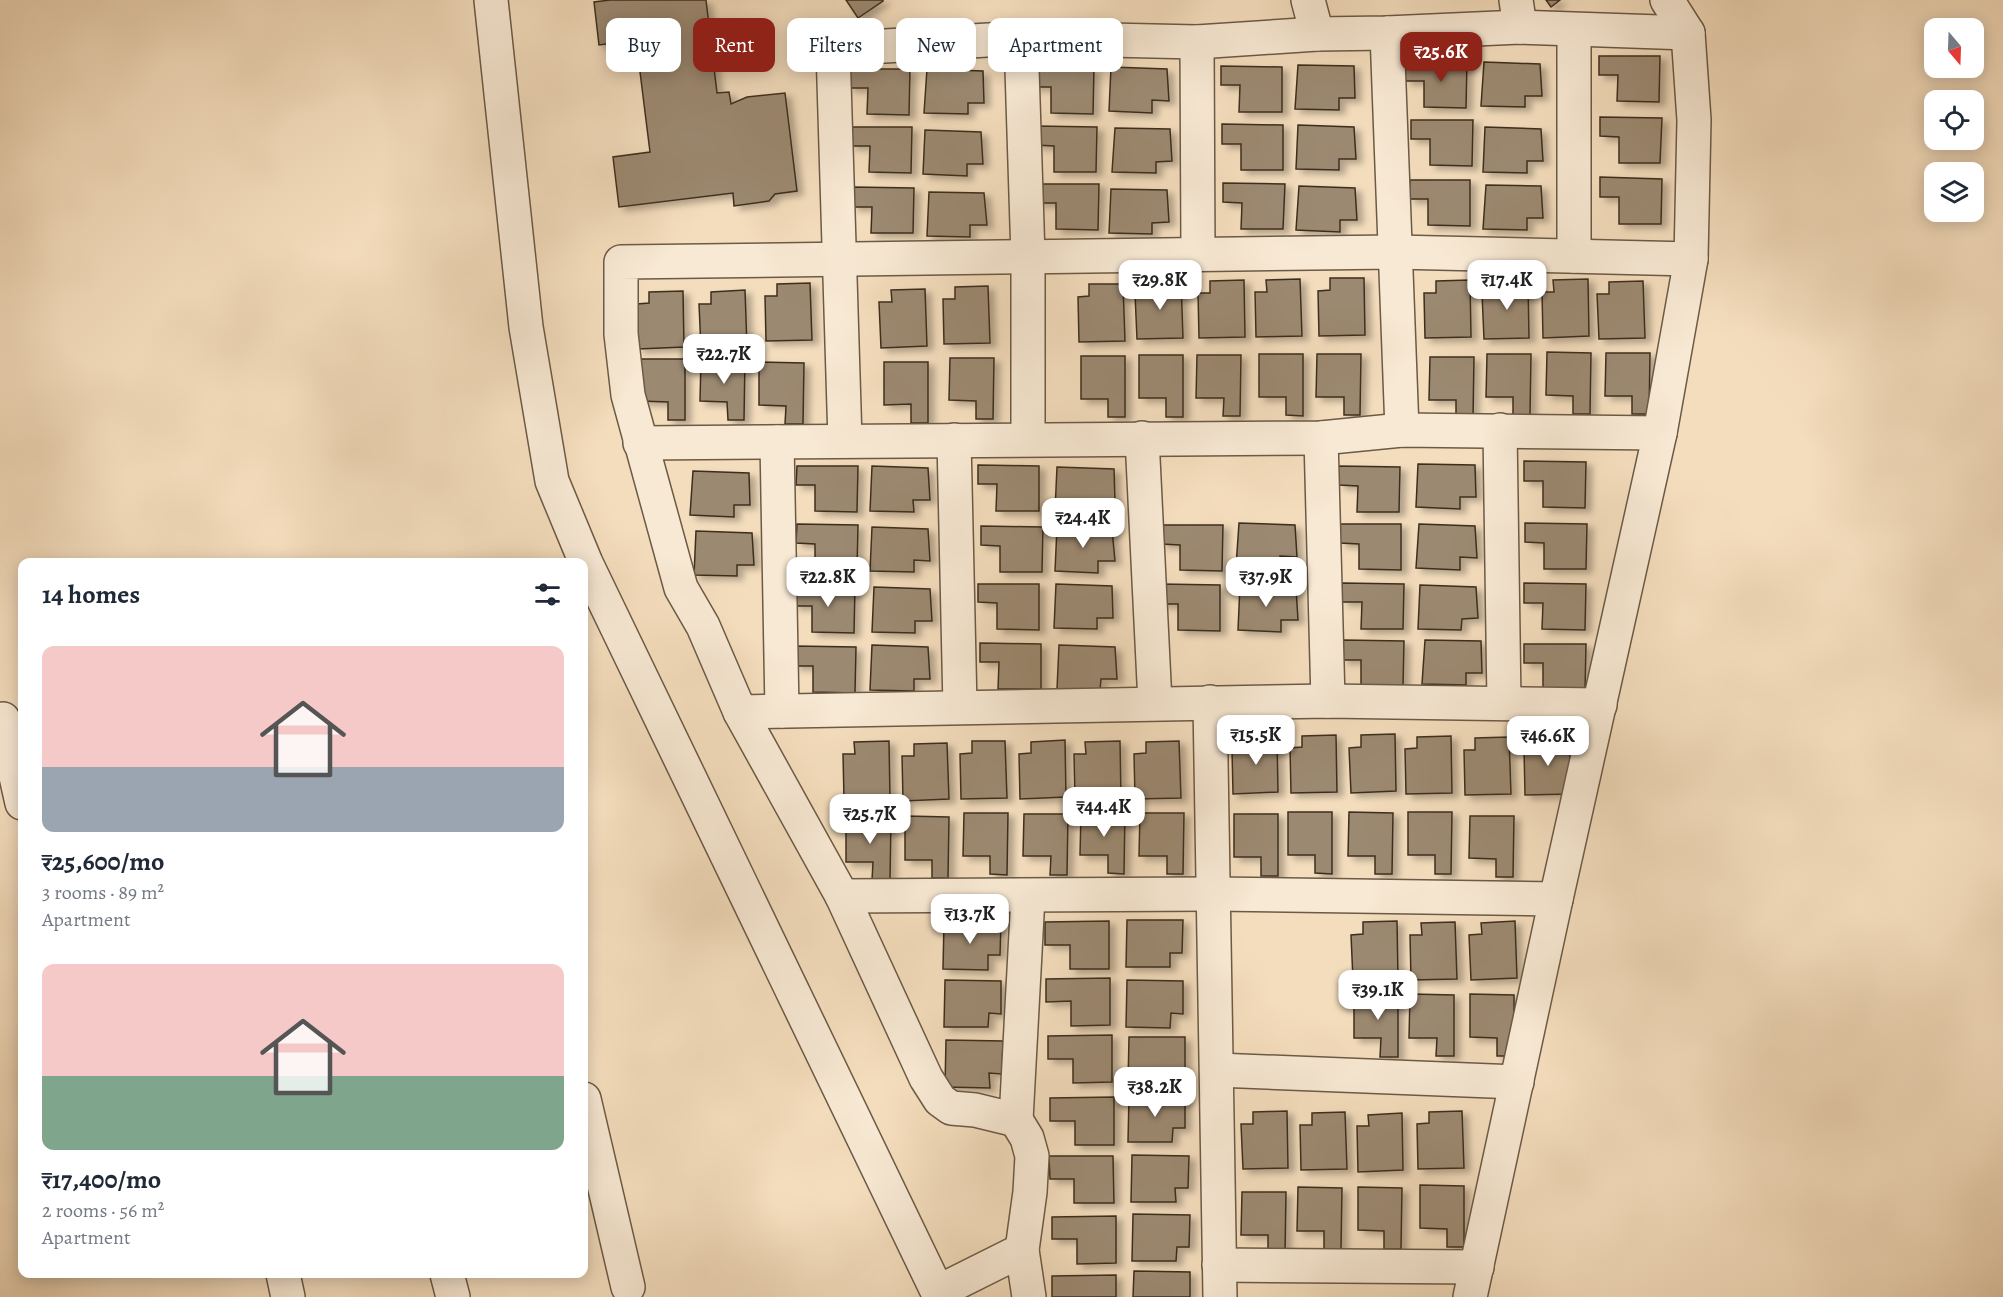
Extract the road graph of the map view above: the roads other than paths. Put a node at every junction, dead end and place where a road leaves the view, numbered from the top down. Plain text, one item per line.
1 (491, 0) edge
2 (1308, 0) edge
3 (1667, 0) edge
4 (1518, 14) edge
5 (1574, 30) junction
6 (1317, 33) junction
7 (1387, 33) junction
8 (1688, 33) junction
9 (988, 40) edge
10 (1123, 40) edge
11 (1197, 42) junction
12 (1022, 72) edge
13 (1395, 252) junction
14 (1198, 254) junction
15 (1028, 256) junction
16 (1574, 256) junction
17 (839, 259) junction
18 (1691, 259) junction
19 (1402, 430) junction
20 (1500, 430) junction
21 (1660, 433) junction
22 (1142, 438) junction
23 (1322, 438) junction
24 (1028, 439) junction
25 (954, 440) junction
26 (845, 441) junction
27 (777, 442) junction
28 (640, 443) junction
29 (580, 558) edge
30 (590, 585) edge
31 (1328, 701) junction
32 (1210, 702) junction
33 (1155, 703) junction
34 (1504, 704) junction
35 (1600, 705) junction
36 (960, 707) junction
37 (740, 711) junction
38 (782, 711) junction
39 (9, 718) edge
40 (18, 776) edge
41 (1214, 894) junction
42 (842, 896) junction
43 (1028, 896) junction
44 (1556, 899) junction
45 (1217, 1070) junction
46 (1517, 1082) junction
47 (588, 1116) edge
48 (1016, 1120) junction
49 (1022, 1250) junction
50 (1219, 1265) junction
51 (284, 1278) edge
52 (448, 1278) edge
53 (1474, 1282) edge
54 (628, 1287) dead end
55 (939, 1294) edge
56 (288, 1297) edge
57 (453, 1297) edge
58 (1029, 1297) edge
59 (1220, 1297) edge

1 - 29 street
2 - 6 street
3 - 8 street
4 - 5 street
4 - 7 street
5 - 8 street
5 - 16 street
6 - 7 street
6 - 11 street
7 - 13 street
8 - 18 street
9 - 17 street
10 - 11 street
11 - 14 street
12 - 15 street
13 - 14 street
13 - 16 street
13 - 19 street
14 - 15 street
15 - 17 street
15 - 24 street
16 - 18 street
17 - 26 street
17 - 28 street
18 - 21 street
19 - 20 street
19 - 23 street
20 - 21 street
20 - 34 street
21 - 35 street
22 - 23 street
22 - 24 street
22 - 33 street
23 - 31 street
24 - 25 street
25 - 26 street
25 - 36 street
26 - 27 street
27 - 28 street
27 - 38 street
28 - 37 street
30 - 55 street
31 - 32 street
31 - 34 street
32 - 33 street
32 - 41 street
33 - 36 street
34 - 35 street
35 - 44 street
36 - 38 street
37 - 38 street
37 - 42 street
39 - 40 street
41 - 43 street
41 - 44 street
41 - 45 street
42 - 43 street
42 - 48 street
43 - 48 street
44 - 46 street
45 - 46 street
45 - 50 street
46 - 53 street
47 - 54 street
48 - 49 street
49 - 55 street
49 - 58 street
50 - 53 street
50 - 59 street
51 - 56 street
52 - 57 street

